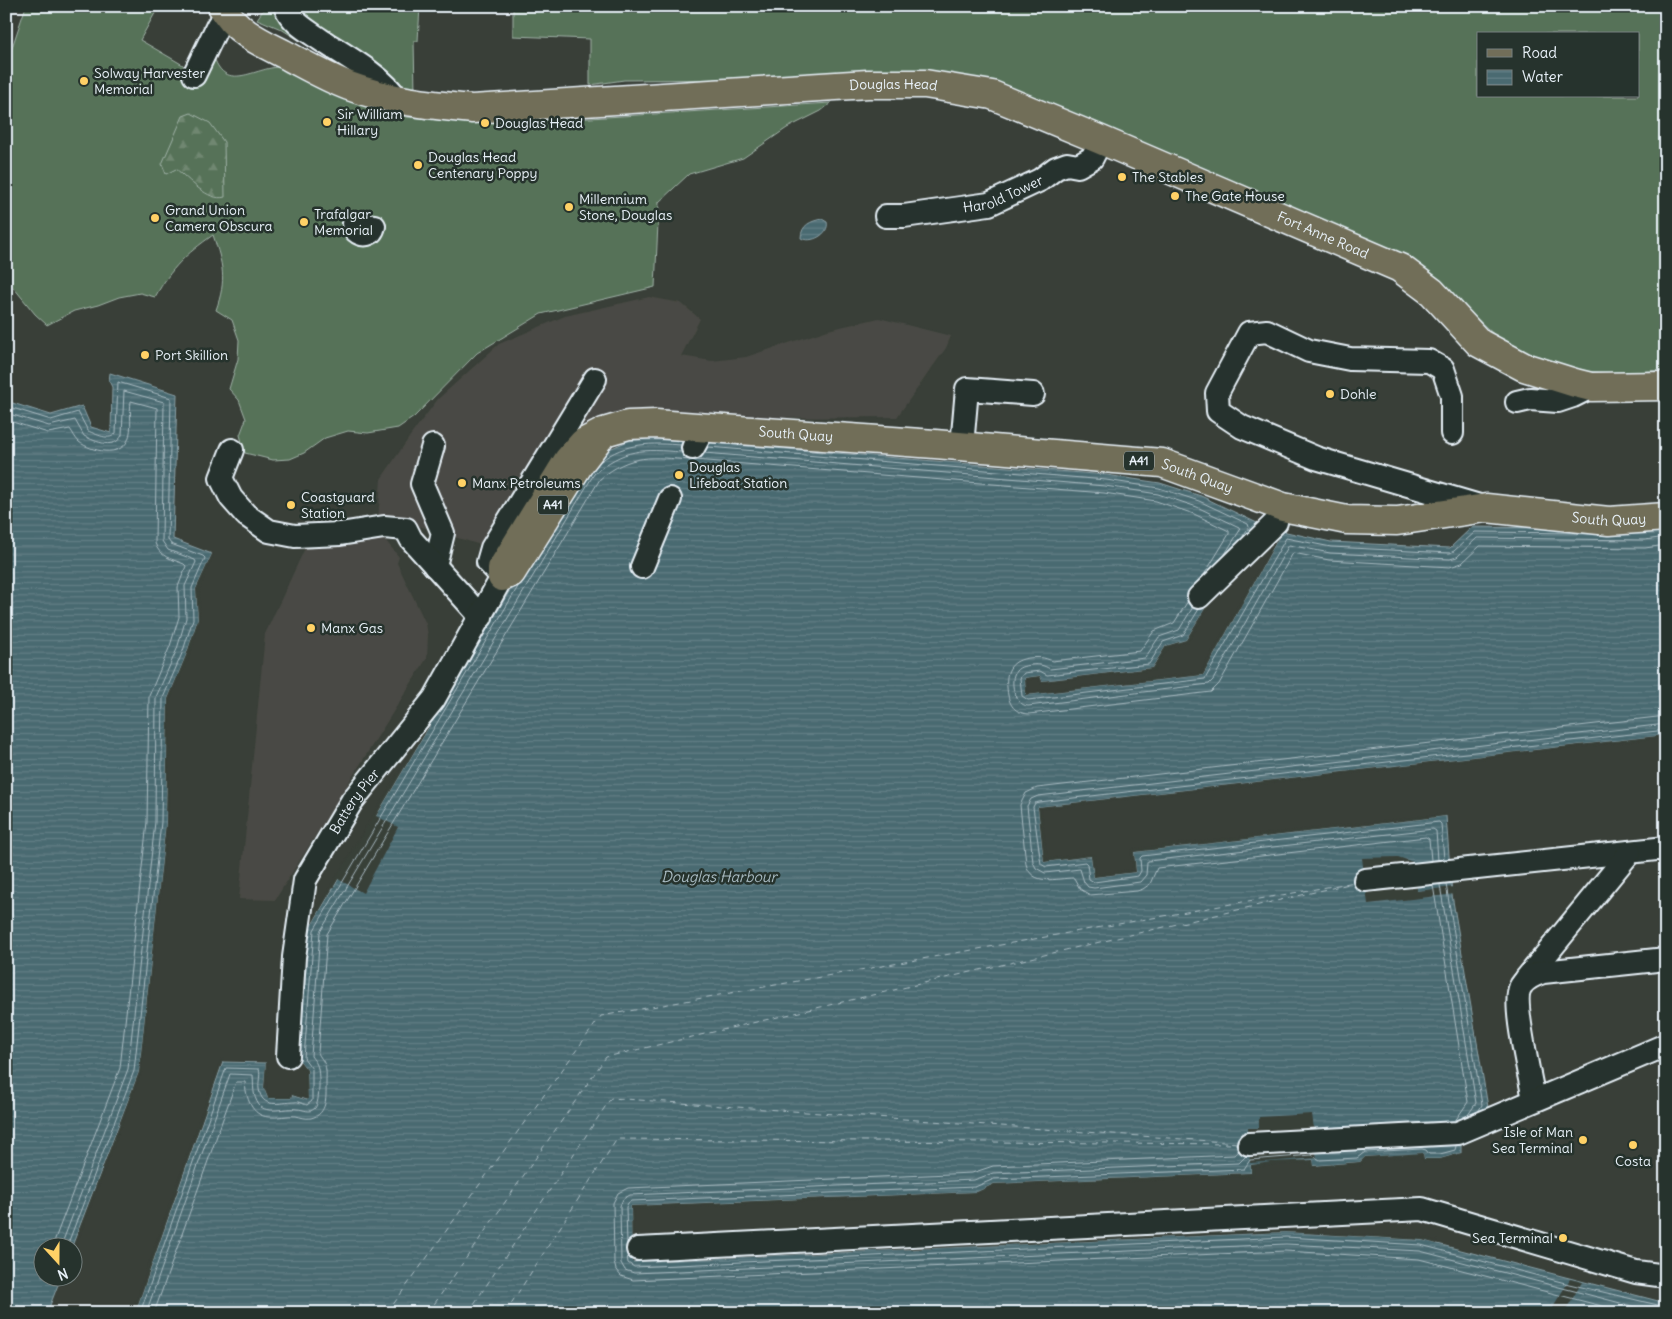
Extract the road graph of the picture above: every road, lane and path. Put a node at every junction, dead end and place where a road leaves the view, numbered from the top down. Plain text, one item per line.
1 (285, 6) edge
2 (225, 12) edge
3 (194, 75) dead end
4 (992, 95) joint
5 (397, 99) junction
6 (1100, 140) junction
7 (886, 216) dead end
8 (595, 379) dead end
9 (1583, 385) junction
10 (1666, 386) edge
11 (1033, 394) dead end
12 (1517, 402) dead end
13 (604, 432) joint
14 (1452, 433) dead end
15 (433, 446) dead end
16 (962, 446) junction
17 (232, 450) dead end
18 (670, 499) dead end
19 (1486, 508) junction
20 (1666, 517) edge
21 (1276, 522) dead end
22 (435, 566) junction
23 (642, 567) dead end
24 (502, 577) junction
25 (1199, 597) dead end
26 (480, 617) junction
27 (1666, 848) edge
28 (1630, 852) junction
29 (1365, 880) dead end
30 (1666, 959) edge
31 (1520, 987) junction
32 (1666, 1045) edge
33 (288, 1056) dead end
34 (1534, 1100) junction
35 (1249, 1144) dead end
36 (638, 1249) dead end
37 (1666, 1276) edge

1 - 5 street
2 - 3 street
2 - 5 main road, Douglas Head
4 - 5 main road, Douglas Head
4 - 6 main road, Fort Anne Road
6 - 7 street, Harold Tower
6 - 9 main road, Fort Anne Road
8 - 24 street
9 - 10 main road, Fort Anne Road
9 - 12 street
11 - 16 street
13 - 16 main road, South Quay / A41
13 - 24 main road, Battery Pier / A41
14 - 19 street
15 - 22 street
16 - 19 main road, South Quay / A41
17 - 22 street
18 - 23 street
19 - 20 main road, South Quay / A41
21 - 25 street
22 - 26 street
24 - 26 street, Battery Pier
26 - 33 street, Battery Pier
27 - 28 street
28 - 29 street
28 - 31 street
30 - 31 street
31 - 34 street
32 - 34 street
34 - 35 street
36 - 37 street

